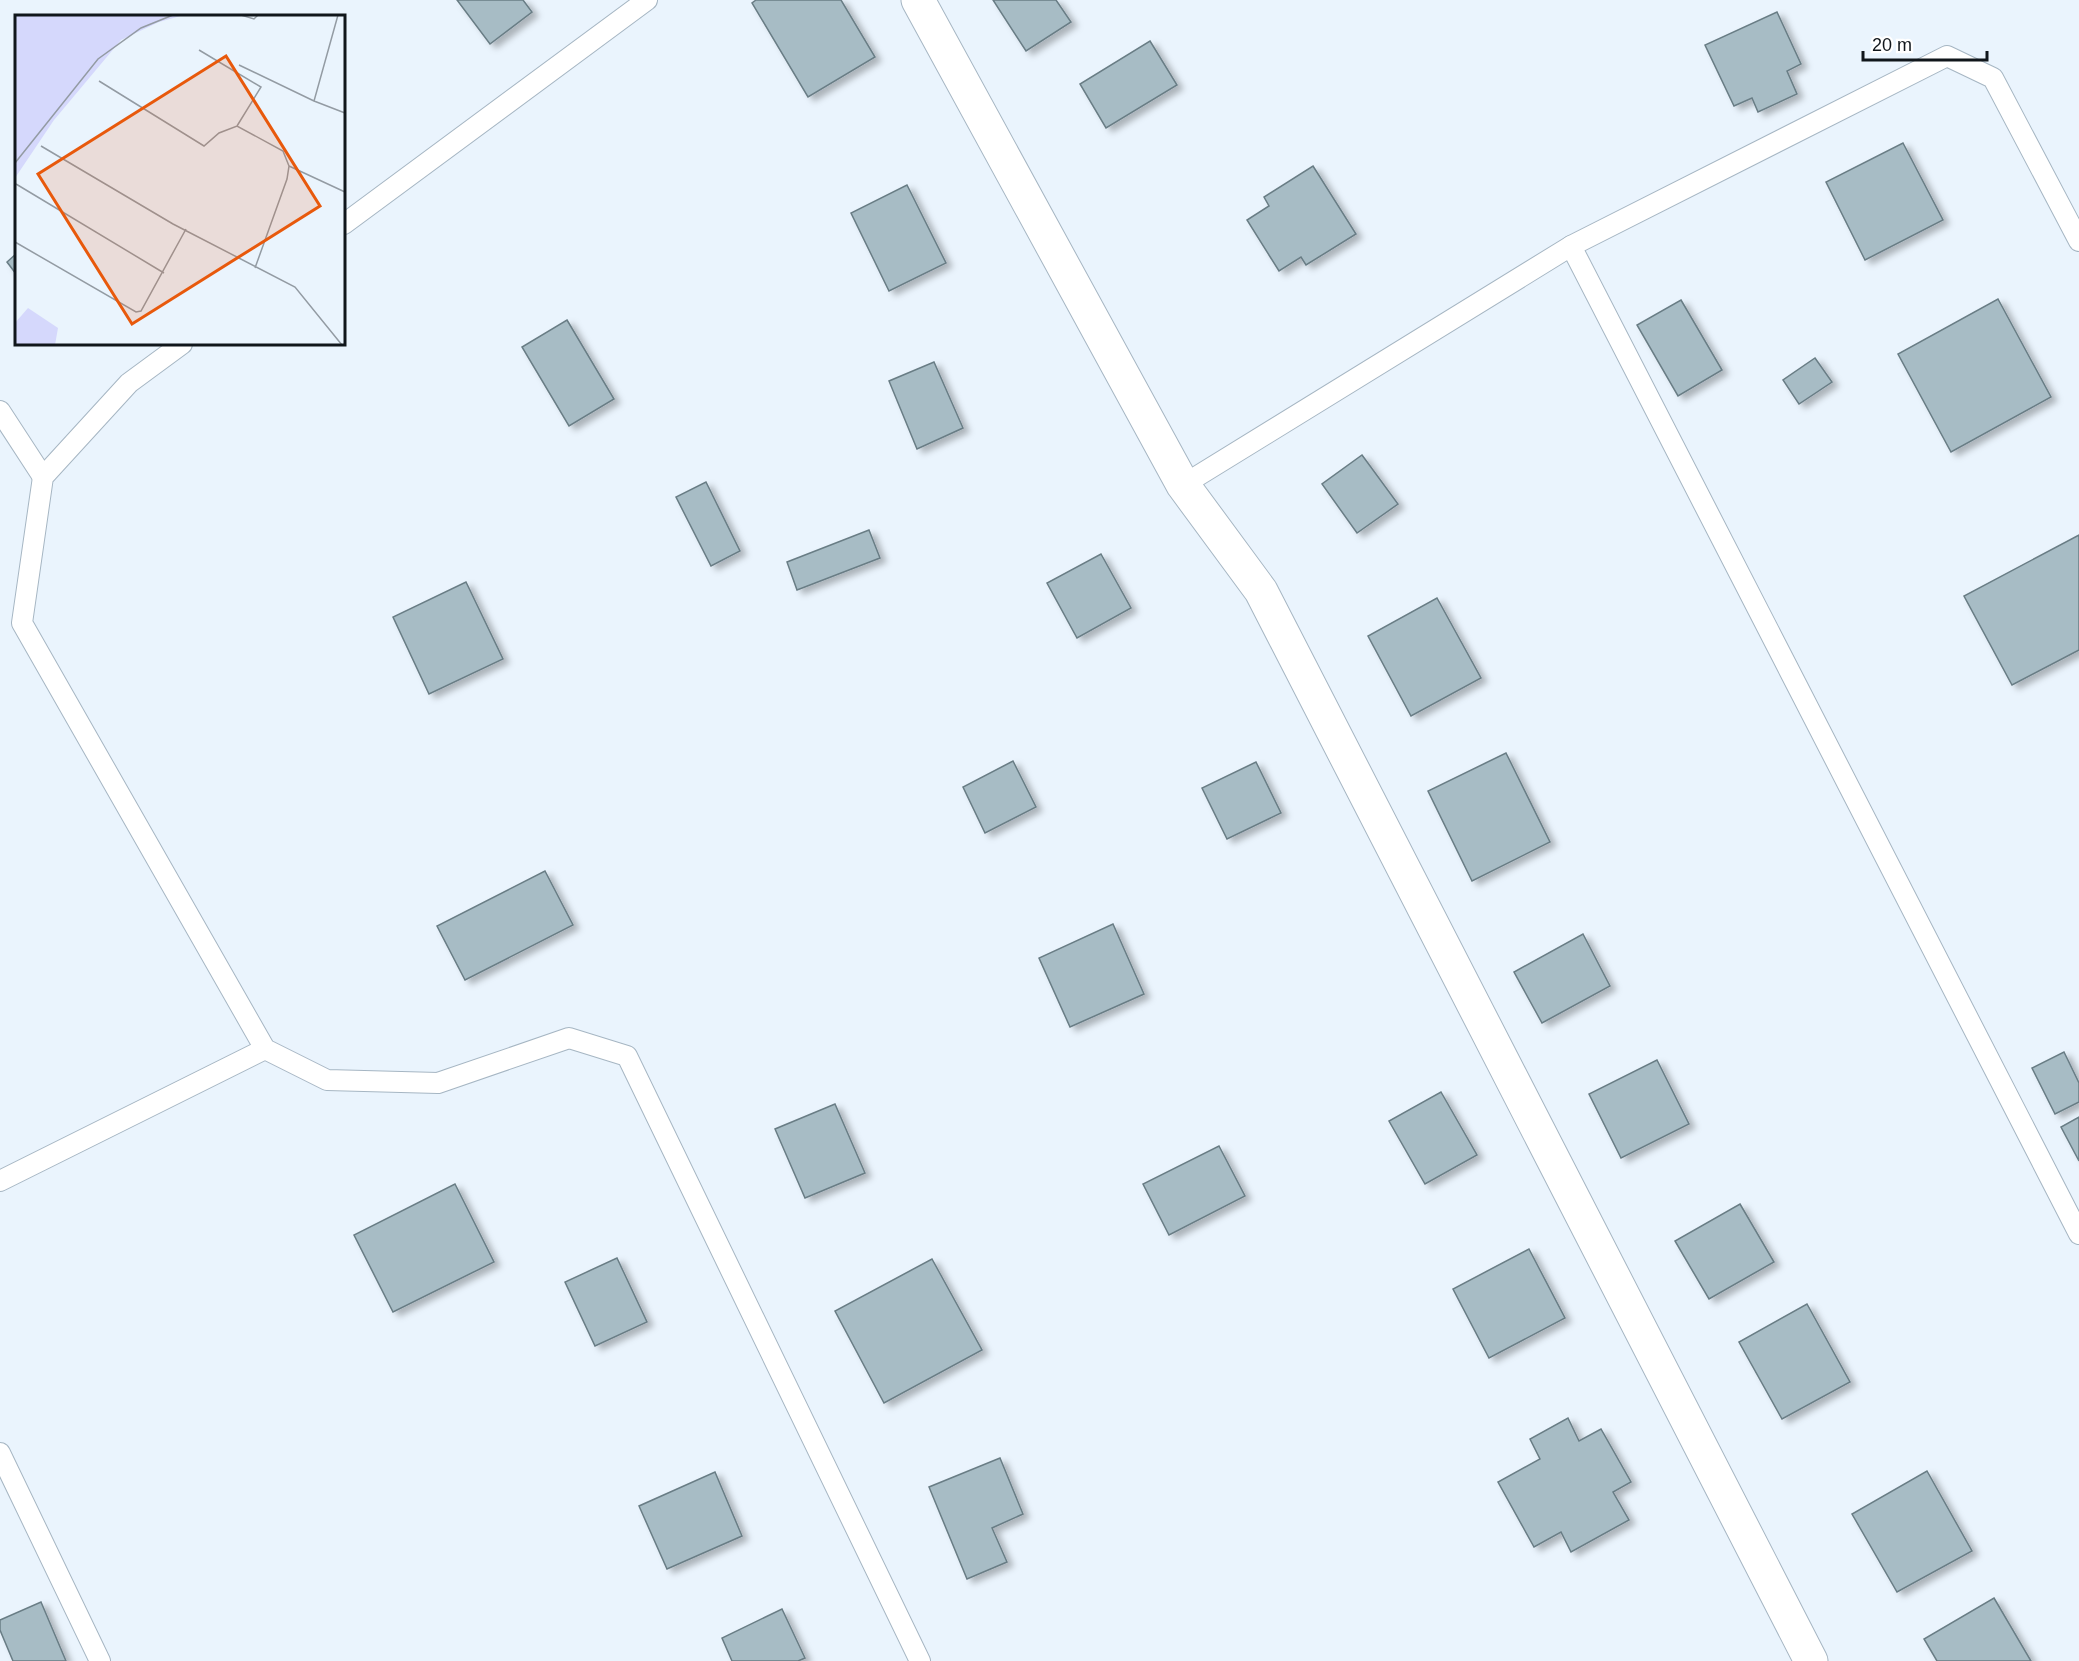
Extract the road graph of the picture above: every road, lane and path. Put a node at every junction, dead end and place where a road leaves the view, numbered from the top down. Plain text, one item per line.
1 (647, 0) edge
2 (918, 0) edge
3 (345, 223) edge
4 (2079, 241) edge
5 (1571, 246) junction
6 (181, 345) edge
7 (0, 411) edge
8 (42, 477) junction
9 (1183, 485) junction
10 (265, 1049) junction
11 (0, 1181) edge
12 (2079, 1234) edge
13 (0, 1453) edge
14 (100, 1661) edge
15 (920, 1661) edge
16 (1811, 1661) edge

1 - 3 lane
2 - 9 street
4 - 5 lane
5 - 9 lane
5 - 12 lane
6 - 8 lane
7 - 8 lane
8 - 10 lane
9 - 16 street
10 - 11 lane
10 - 15 lane
13 - 14 lane

